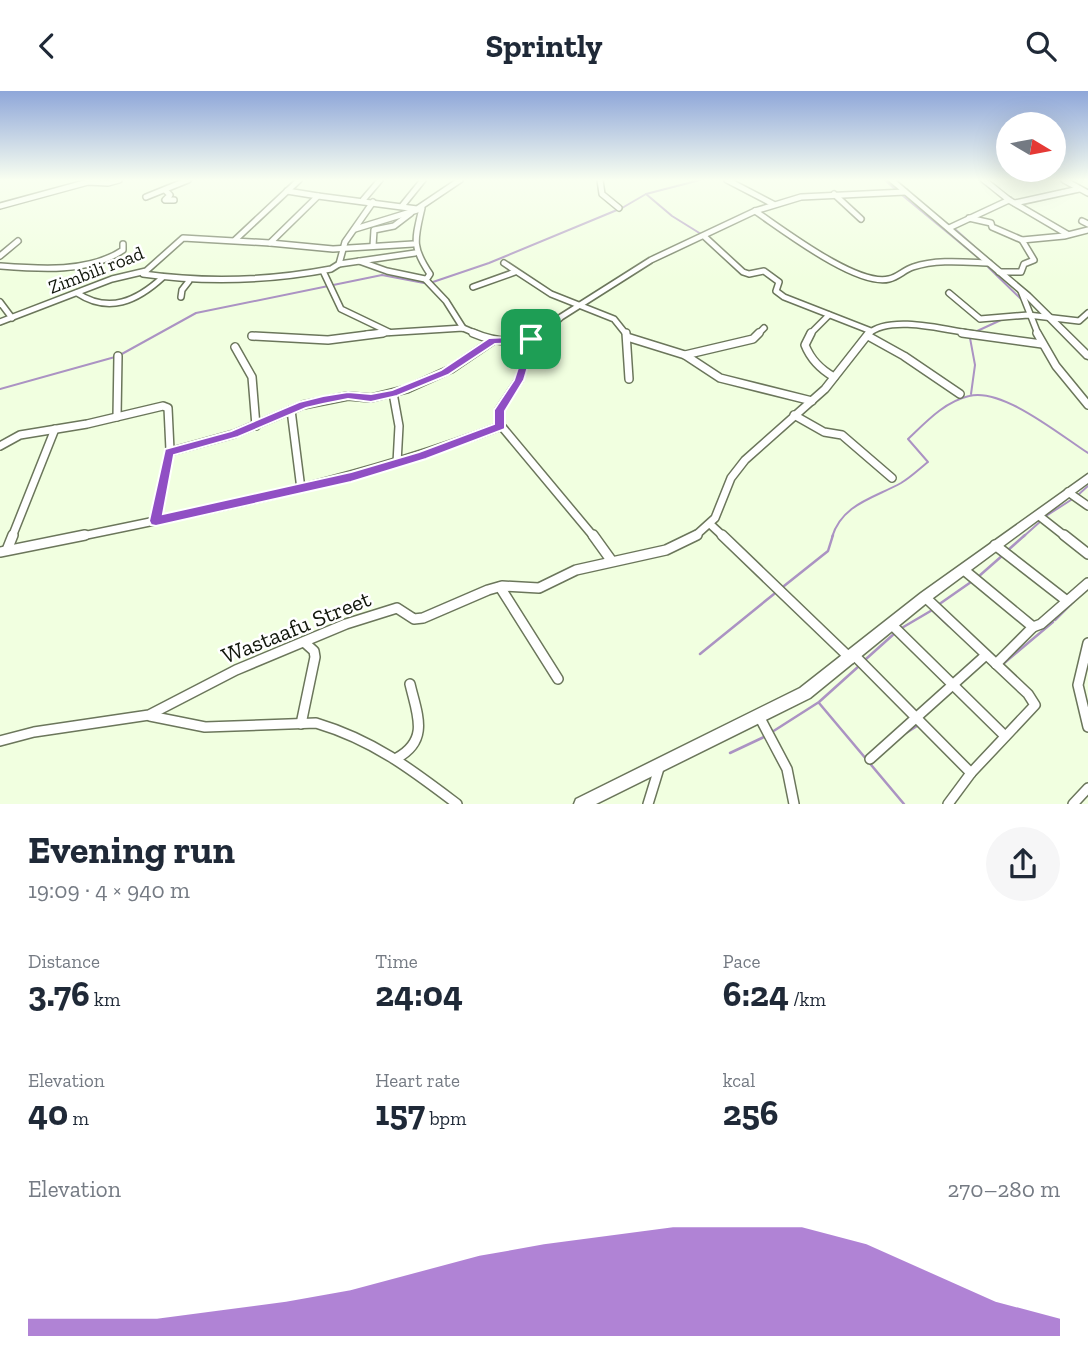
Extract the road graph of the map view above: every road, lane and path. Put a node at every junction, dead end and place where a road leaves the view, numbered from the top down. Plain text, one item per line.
1 (263, 213) edge
2 (301, 213) edge
3 (365, 213) edge
4 (406, 213) edge
5 (412, 213) edge
6 (417, 213) edge
7 (751, 213) edge
8 (759, 213) edge
9 (855, 213) edge
10 (931, 213) edge
11 (980, 213) edge
12 (1032, 213) edge
13 (969, 218) junction
14 (861, 219) dead end
15 (949, 228) junction
16 (355, 229) junction
17 (1086, 232) edge
18 (1067, 234) junction
19 (705, 237) junction
20 (235, 240) junction
21 (1022, 240) junction
22 (18, 241) dead end
23 (270, 243) junction
24 (123, 244) dead end
25 (413, 244) junction
26 (373, 246) junction
27 (344, 247) junction
28 (0, 248) edge
29 (8, 251) junction
30 (415, 253) junction
31 (0, 256) edge
32 (359, 261) junction
33 (503, 263) dead end
34 (989, 263) junction
35 (339, 264) junction
36 (0, 266) edge
37 (323, 271) junction
38 (515, 272) junction
39 (999, 272) junction
40 (139, 273) junction
41 (163, 277) junction
42 (425, 279) junction
43 (189, 281) junction
44 (473, 287) dead end
45 (1021, 291) junction
46 (77, 293) junction
47 (949, 293) dead end
48 (181, 297) dead end
49 (0, 302) edge
50 (579, 306) junction
51 (1088, 313) edge
52 (829, 315) junction
53 (1028, 315) junction
54 (1048, 316) junction
55 (12, 318) junction
56 (0, 322) edge
57 (463, 328) junction
58 (764, 328) dead end
59 (390, 332) junction
60 (869, 334) junction
61 (252, 337) dead end
62 (627, 337) junction
63 (531, 339) junction
64 (492, 341) junction
65 (1042, 344) junction
66 (235, 347) dead end
67 (685, 355) junction
68 (118, 356) dead end
69 (1088, 356) edge
70 (834, 377) junction
71 (629, 379) dead end
72 (394, 393) junction
73 (960, 394) dead end
74 (812, 401) junction
75 (1088, 405) edge
76 (291, 410) junction
77 (794, 415) junction
78 (117, 417) junction
79 (257, 426) junction
80 (501, 426) junction
81 (55, 429) junction
82 (0, 446) edge
83 (169, 452) junction
84 (397, 463) junction
85 (892, 478) dead end
86 (1088, 478) edge
87 (301, 489) junction
88 (1068, 492) junction
89 (1088, 506) edge
90 (1038, 515) junction
91 (156, 521) junction
92 (710, 524) junction
93 (995, 545) junction
94 (3, 551) edge
95 (1088, 554) edge
96 (611, 560) junction
97 (964, 570) junction
98 (1088, 583) edge
99 (500, 587) junction
100 (925, 597) junction
101 (1067, 601) junction
102 (891, 624) junction
103 (1032, 627) junction
104 (304, 642) junction
105 (1087, 651) edge
106 (986, 655) junction
107 (853, 657) junction
108 (996, 664) junction
109 (558, 679) dead end
110 (410, 684) dead end
111 (953, 686) junction
112 (149, 715) junction
113 (760, 718) junction
114 (916, 718) junction
115 (302, 725) junction
116 (1088, 727) edge
117 (1005, 736) junction
118 (0, 741) edge
119 (397, 758) junction
120 (870, 759) dead end
121 (660, 764) junction
122 (971, 773) junction
123 (1088, 788) edge
124 (457, 804) edge
125 (581, 804) edge
126 (648, 804) edge
127 (794, 804) edge
128 (948, 804) edge
129 (1073, 804) edge

1 - 20 street
2 - 23 street
3 - 16 street
4 - 16 street
5 - 26 street
6 - 25 street
7 - 19 street
8 - 34 street
9 - 14 street
10 - 15 street
11 - 13 street
12 - 18 street
13 - 15 street
13 - 21 street
15 - 34 street
16 - 27 street
17 - 18 street
18 - 21 street
19 - 50 street
19 - 52 street
20 - 23 street, Zimbili road
20 - 40 street, Zimbili road
21 - 39 street
22 - 29 street
23 - 27 street, Zimbili road
24 - 36 street
25 - 26 street, Zimbili road
25 - 30 street
26 - 27 street, Zimbili road
27 - 35 street
28 - 29 street
29 - 31 street
30 - 32 street
30 - 42 street
32 - 35 street
32 - 42 street
33 - 38 street
34 - 39 street
35 - 37 street
37 - 43 street
37 - 59 street
38 - 44 street
38 - 50 street
39 - 45 street
40 - 41 street
40 - 46 street, Zimbili road
41 - 43 street
41 - 46 street
42 - 57 street
43 - 48 street
45 - 53 street
45 - 54 street
46 - 55 street, Zimbili road
47 - 53 street
49 - 55 street
50 - 62 street
50 - 63 street
51 - 54 street
52 - 60 street
52 - 70 street
53 - 54 street
53 - 65 street
54 - 69 street
55 - 56 street, Zimbili road
57 - 59 street
57 - 64 street
58 - 67 street
59 - 61 street
60 - 65 street
60 - 70 street, Wastaafu Street
60 - 73 street
62 - 67 street
62 - 71 street
63 - 64 street
63 - 80 street
64 - 72 street
65 - 75 street
66 - 79 street
67 - 74 street
68 - 78 street
70 - 74 street, Wastaafu Street
72 - 76 street
72 - 84 street
74 - 77 street, Wastaafu Street
76 - 79 street
76 - 87 street
77 - 85 street
77 - 92 street, Wastaafu Street
78 - 81 street
78 - 83 street
79 - 83 street
80 - 84 street
80 - 96 street
81 - 82 street
81 - 94 street
83 - 91 street
84 - 87 street
86 - 88 main road
87 - 91 street
88 - 89 street
88 - 90 main road
90 - 93 main road
90 - 95 street
91 - 94 street
92 - 96 street, Wastaafu Street
92 - 107 street
93 - 97 main road
93 - 101 street
96 - 99 street, Wastaafu Street
97 - 100 main road
97 - 103 street
98 - 101 street
99 - 104 street, Wastaafu Street
99 - 109 street
100 - 102 main road
100 - 106 street
101 - 103 street
102 - 107 main road
102 - 111 street
103 - 108 street
104 - 112 street, Wastaafu Street
104 - 115 street
105 - 116 street
106 - 108 street
106 - 111 street
107 - 113 main road
107 - 114 street
108 - 117 street
110 - 119 street
111 - 114 street
111 - 117 street
112 - 115 street
112 - 118 street, Wastaafu Street
113 - 121 main road
113 - 127 street
114 - 120 street
114 - 122 street
115 - 119 street
117 - 122 street
119 - 124 street
121 - 125 main road
121 - 126 street
122 - 128 street
123 - 129 street

